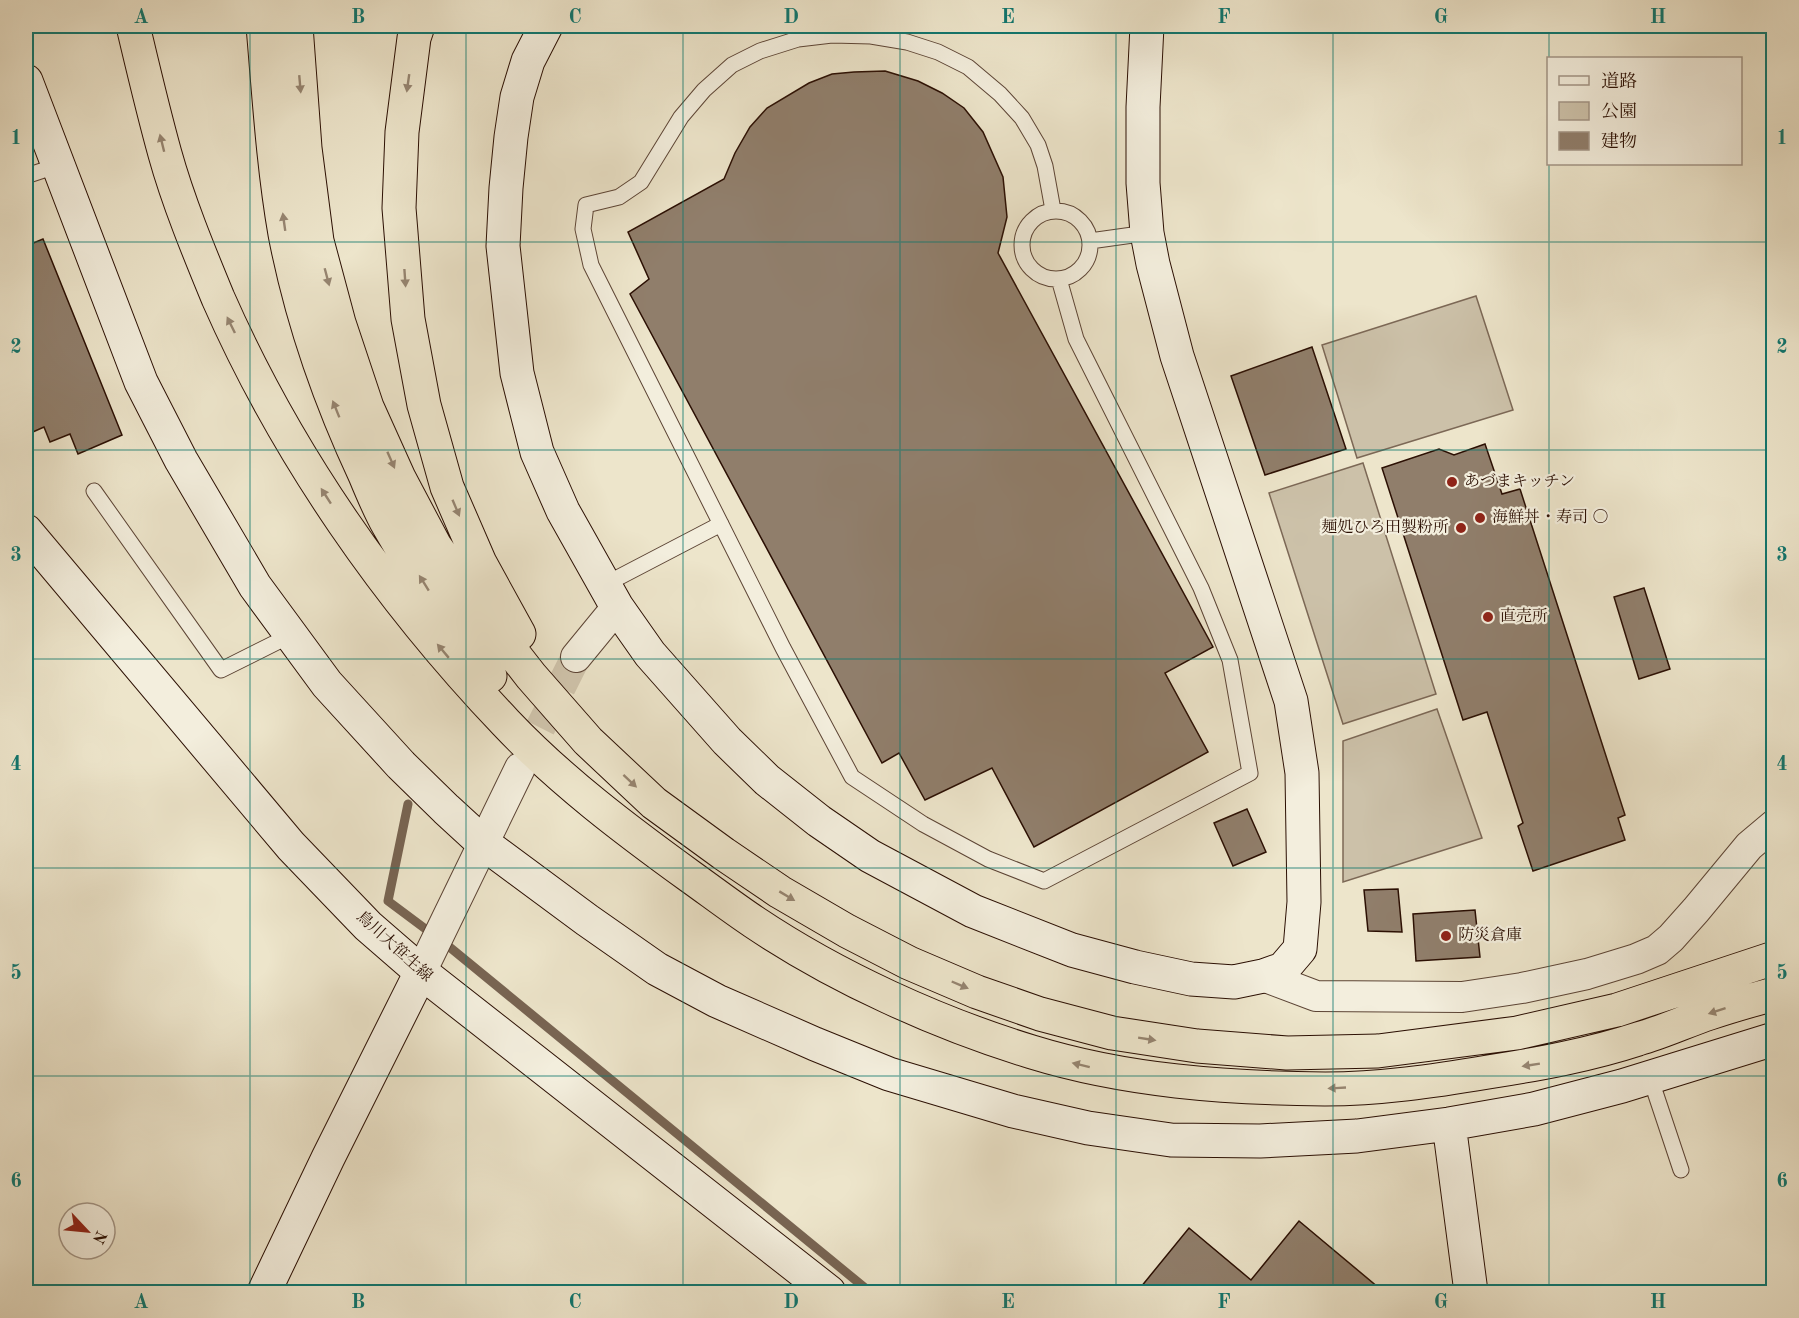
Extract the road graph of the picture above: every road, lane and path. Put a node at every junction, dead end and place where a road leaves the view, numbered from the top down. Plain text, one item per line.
1 (133, 26) edge
2 (263, 26) edge
3 (296, 26) edge
4 (418, 26) edge
5 (546, 26) edge
6 (1147, 26) edge
7 (26, 81) edge
8 (47, 169) dead end
9 (26, 176) edge
10 (1053, 210) junction
11 (1147, 233) junction
12 (1090, 241) junction
13 (1059, 279) junction
14 (94, 491) dead end
15 (722, 524) junction
16 (26, 531) edge
17 (611, 596) junction
18 (291, 635) junction
19 (576, 657) tunnel mouth
20 (588, 741) junction
21 (520, 768) tunnel mouth
22 (1773, 825) edge
23 (636, 837) junction
24 (483, 843) junction
25 (1773, 958) edge
26 (421, 972) junction
27 (1263, 976) junction
28 (1773, 994) edge
29 (1773, 1039) edge
30 (1650, 1077) junction
31 (1449, 1124) junction
32 (1681, 1170) dead end
33 (264, 1293) edge
34 (829, 1293) edge
35 (1471, 1293) edge

23 -> 1 highway
23 -> 2 highway
3 -> 20 highway
4 -> 20 highway
5 - 17 street
6 - 11 street
7 - 18 street
8 - 9 lane
10 - 12 lane
10 - 13 lane
10 - 15 lane
11 - 12 lane
11 - 27 street
12 - 13 lane
13 - 15 lane
14 - 18 lane
15 - 17 lane
16 - 26 street, 鳥川大笹生線
17 - 19 street
17 - 27 street
18 - 24 street
20 -> 25 highway
21 - 24 street
22 - 27 street
28 -> 23 highway
24 - 26 street
24 - 31 street
26 - 33 street
26 - 34 street, 鳥川大笹生線
29 - 30 street
30 - 31 street
30 - 32 lane
31 - 35 street

